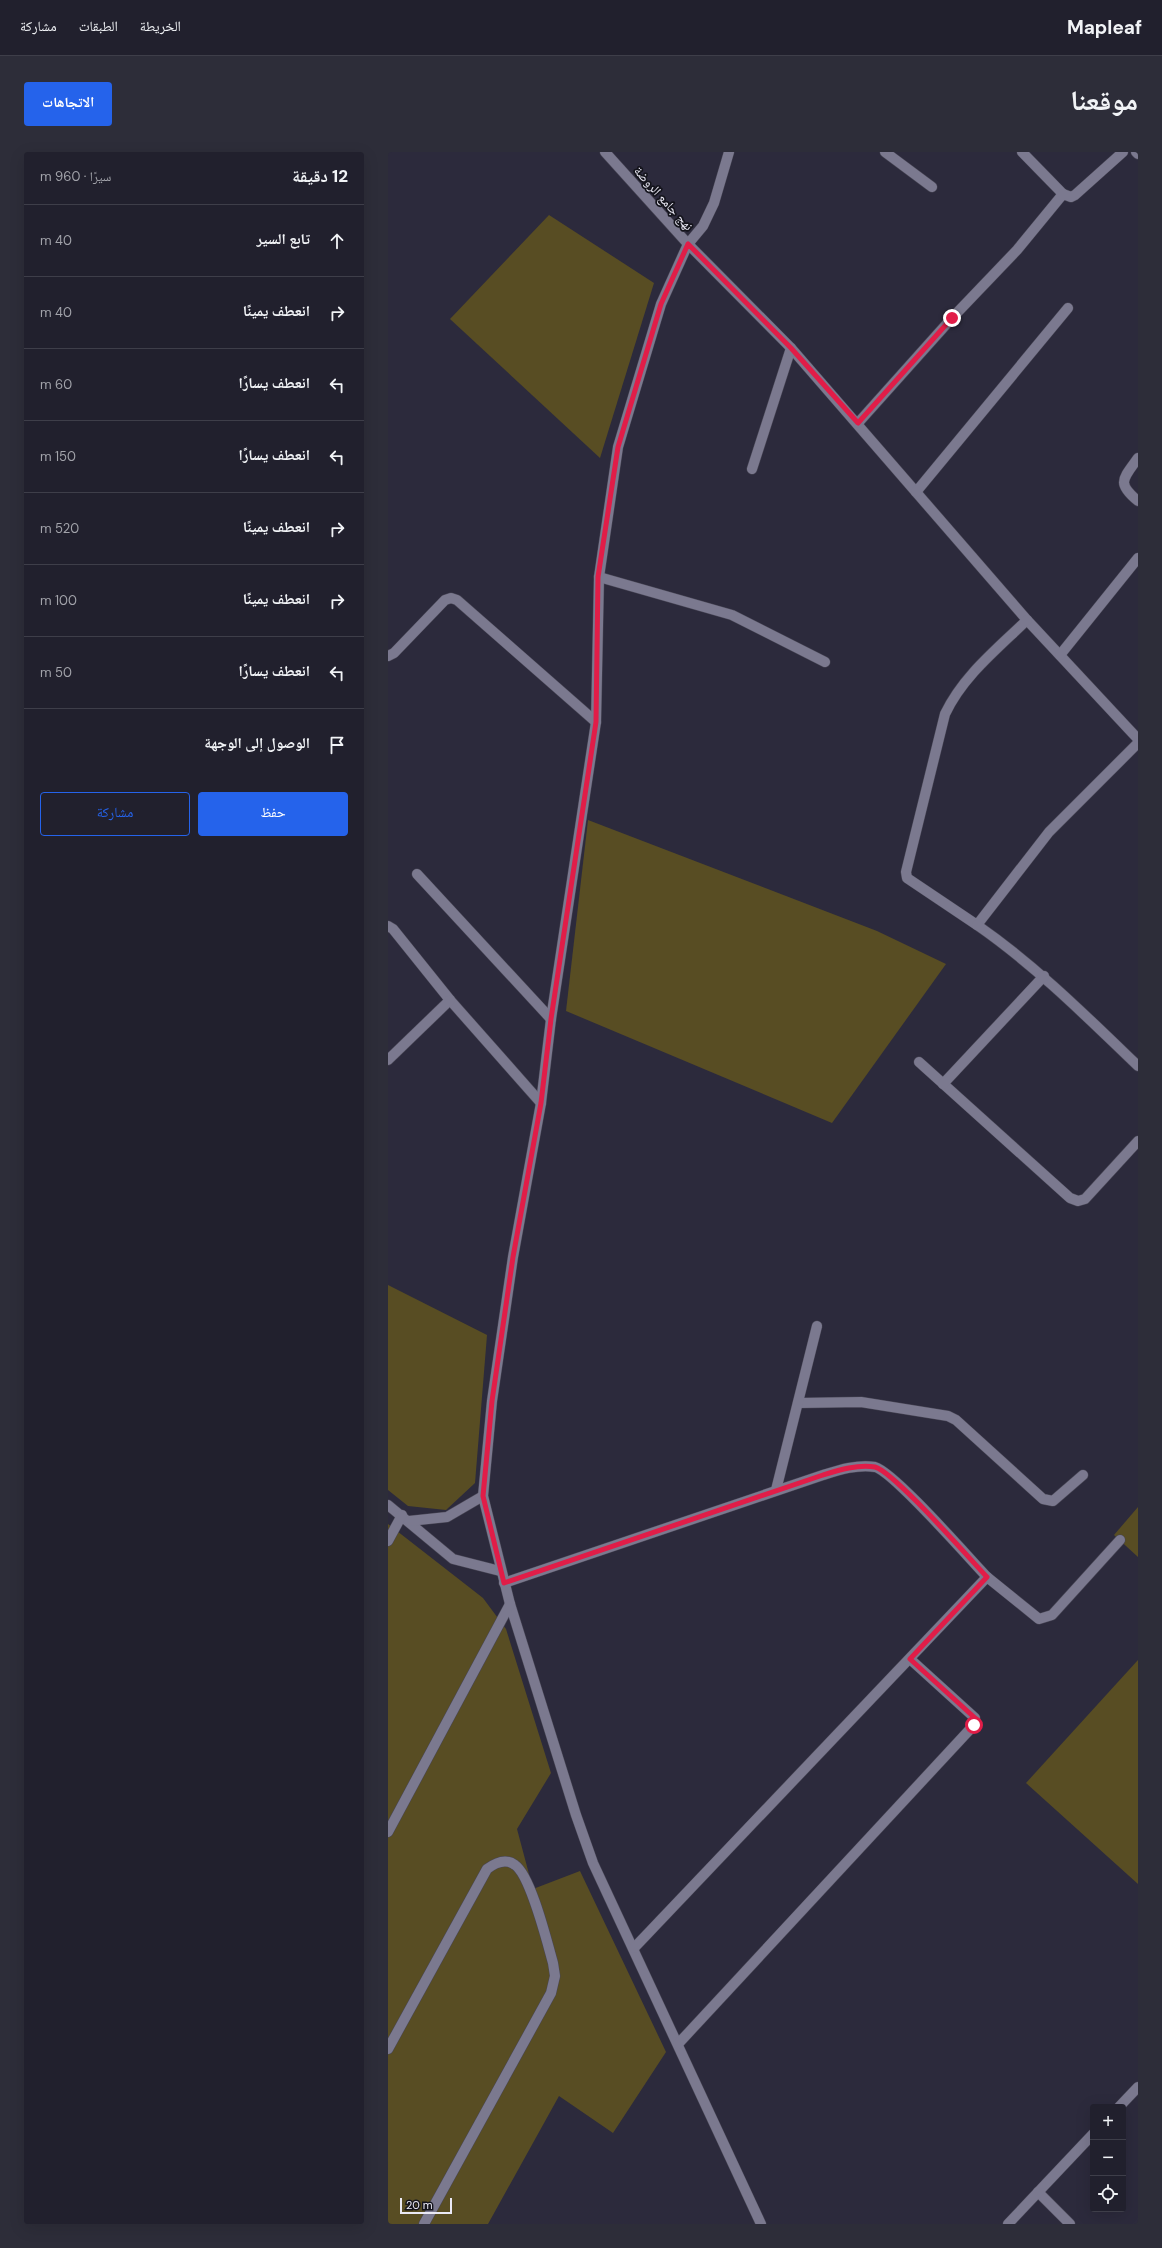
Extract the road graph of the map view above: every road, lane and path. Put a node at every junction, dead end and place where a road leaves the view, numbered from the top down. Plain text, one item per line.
1 (605, 152) edge
2 (729, 152) edge
3 (885, 152) edge
4 (1022, 152) edge
5 (1123, 152) edge
6 (932, 187) dead end
7 (1063, 194) junction
8 (688, 244) junction
9 (1068, 308) dead end
10 (791, 348) junction
11 (858, 423) junction
12 (1138, 458) edge
13 (752, 469) dead end
14 (916, 492) junction
15 (1138, 501) edge
16 (1138, 558) edge
17 (598, 577) junction
18 (1027, 620) junction
19 (1060, 655) junction
20 (388, 656) edge
21 (825, 662) dead end
22 (596, 722) junction
23 (1138, 739) edge
24 (1138, 743) edge
25 (417, 874) dead end
26 (977, 925) junction
27 (388, 926) edge
28 (1044, 976) junction
29 (450, 1000) junction
30 (551, 1019) junction
31 (388, 1060) edge
32 (919, 1062) dead end
33 (1138, 1066) edge
34 (943, 1084) junction
35 (541, 1103) junction
36 (1138, 1141) edge
37 (817, 1326) dead end
38 (798, 1403) junction
39 (1083, 1475) dead end
40 (776, 1490) junction
41 (483, 1496) junction
42 (388, 1505) edge
43 (405, 1518) junction
44 (1120, 1540) dead end
45 (388, 1541) edge
46 (500, 1571) junction
47 (987, 1577) junction
48 (504, 1583) junction
49 (510, 1604) junction
50 (910, 1659) junction
51 (388, 1832) edge
52 (634, 1948) junction
53 (678, 2044) junction
54 (388, 2049) edge
55 (1138, 2087) edge
56 (1122, 2104) edge
57 (1090, 2137) edge
58 (1038, 2192) junction
59 (424, 2224) edge
60 (761, 2224) edge
61 (1008, 2224) edge
62 (1070, 2224) edge

1 - 8 street, نهج جامع الروضة
2 - 8 street
3 - 6 street
4 - 7 street
5 - 7 street
7 - 11 street
8 - 10 street, نهج جامع الروضة
8 - 17 street
9 - 14 street
10 - 11 street, نهج جامع الروضة
10 - 13 street
11 - 14 street, نهج جامع الروضة
12 - 15 street
14 - 18 street, نهج جامع الروضة
16 - 19 street
17 - 21 street
17 - 22 street
18 - 19 street, نهج جامع الروضة
18 - 26 street
19 - 23 street, نهج جامع الروضة
20 - 22 street
22 - 30 street
24 - 26 street
25 - 30 street
26 - 28 street
27 - 29 street
28 - 33 street
28 - 34 street
29 - 31 street
29 - 35 street
30 - 35 street
32 - 34 street
34 - 36 street
35 - 41 street
37 - 38 street
38 - 39 street
38 - 40 street
40 - 47 street
40 - 48 street
41 - 43 street
41 - 46 street
42 - 43 street
43 - 45 street
43 - 46 street
44 - 47 street
46 - 48 street
47 - 50 street
48 - 49 street
49 - 51 street
49 - 52 street
50 - 52 street
50 - 53 street
52 - 53 street
53 - 60 street
54 - 59 street
55 - 56 street
57 - 58 street
58 - 61 street
58 - 62 street

